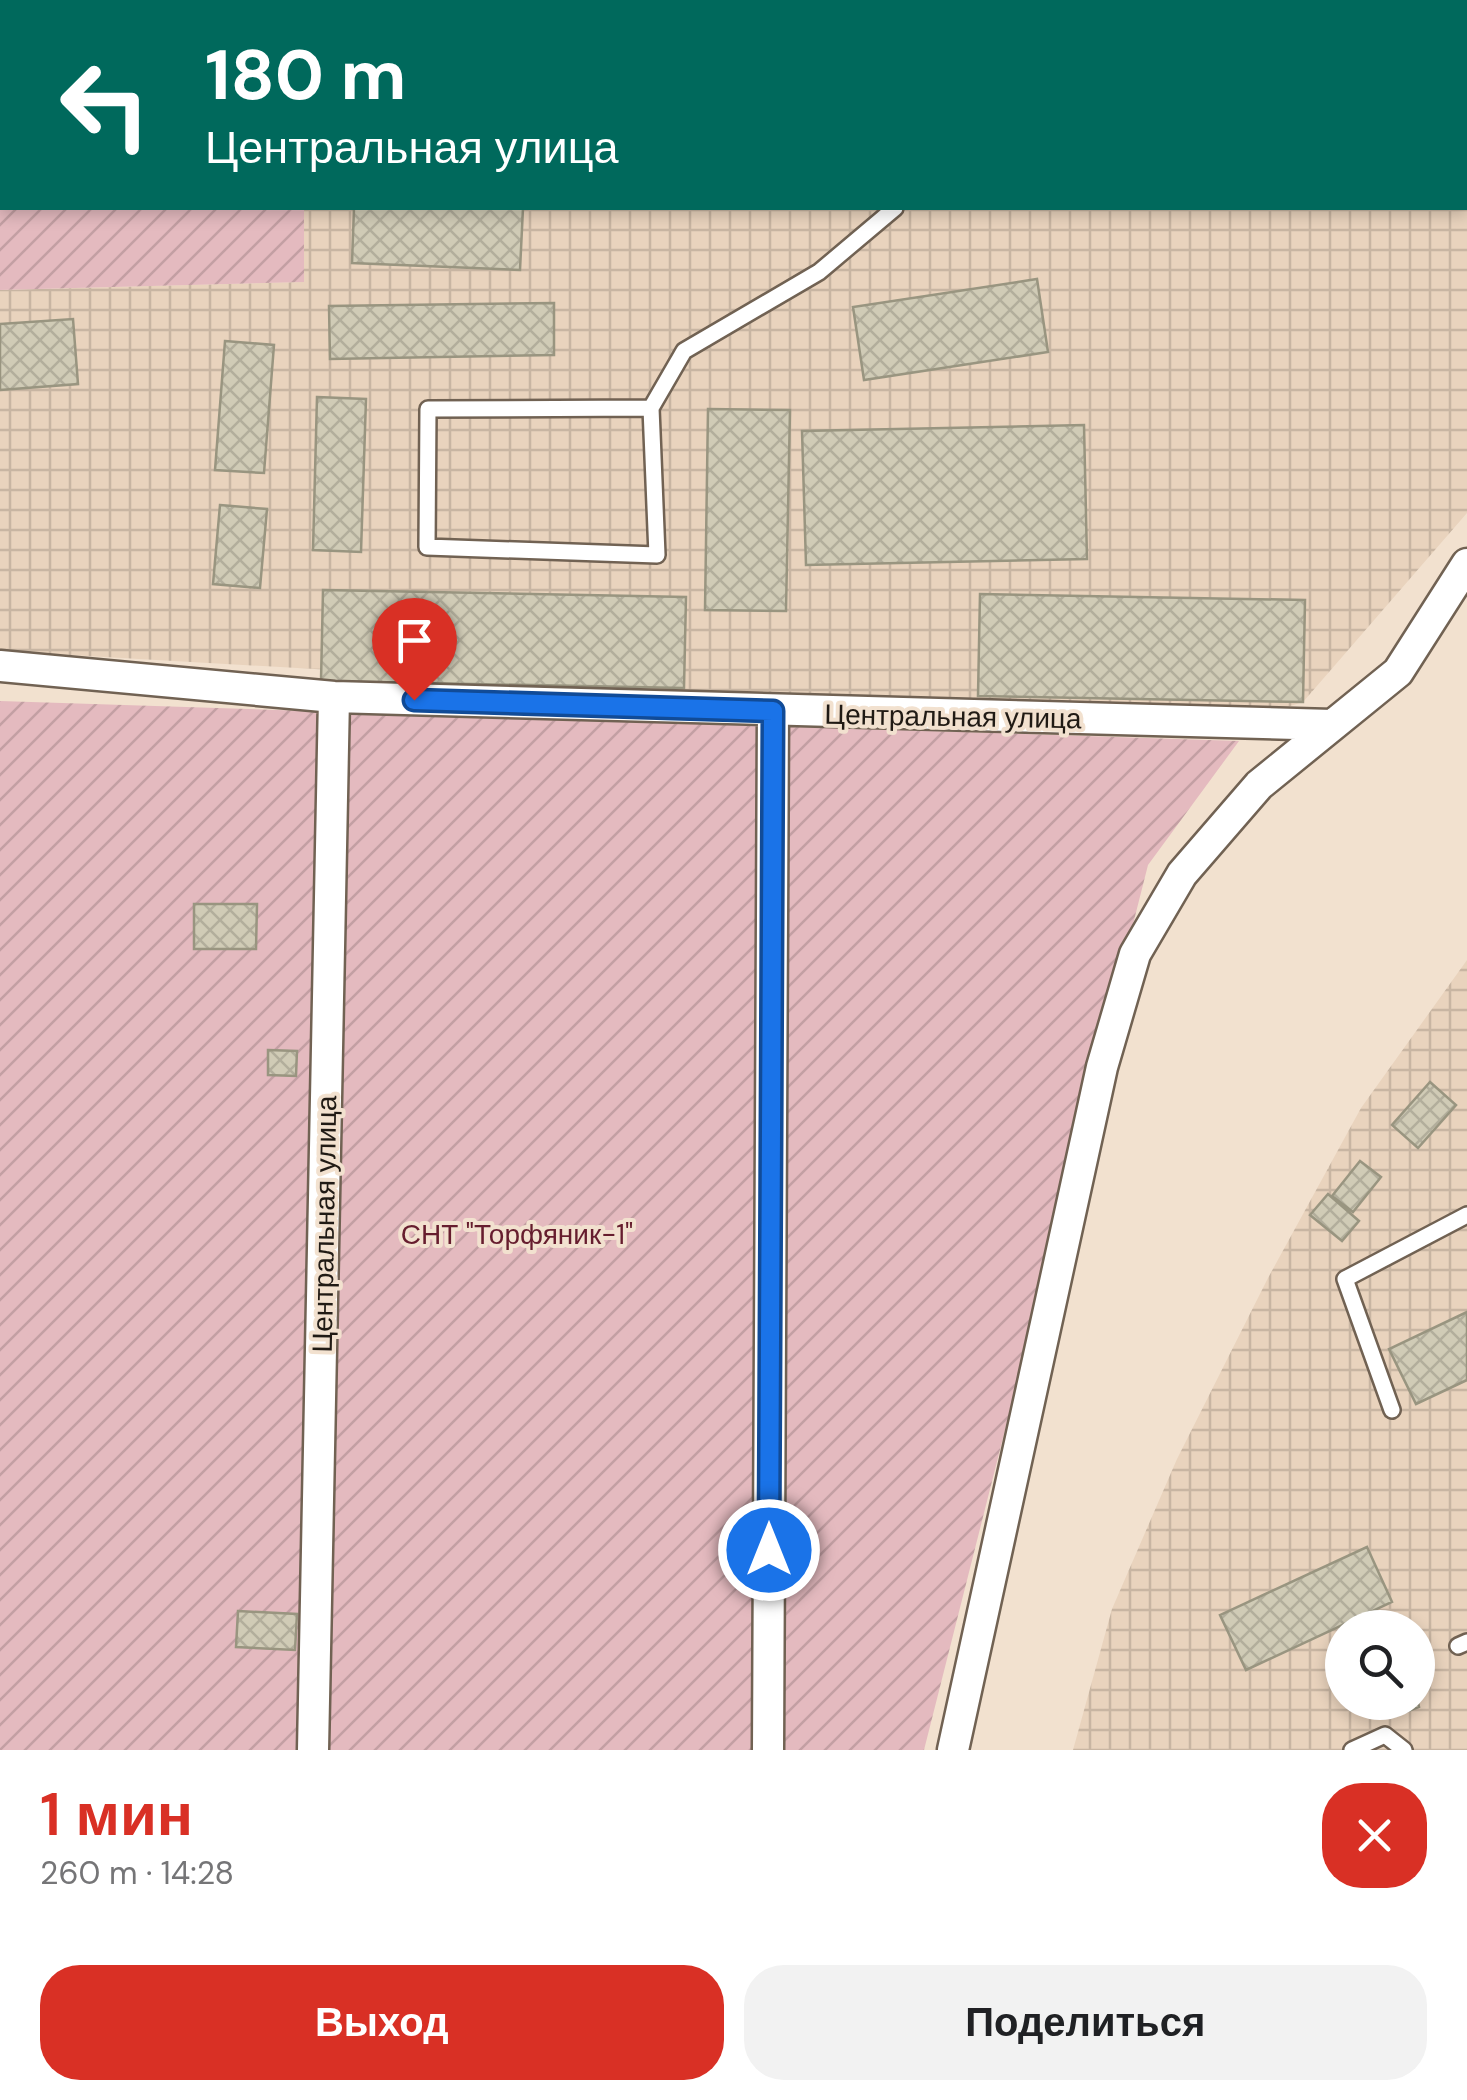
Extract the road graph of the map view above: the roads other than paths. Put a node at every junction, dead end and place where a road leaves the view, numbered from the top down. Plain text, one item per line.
1 (892, 210) edge
2 (651, 408) junction
3 (1467, 564) edge
4 (0, 666) edge
5 (334, 697) junction
6 (773, 711) junction
7 (1332, 725) junction
8 (1467, 1215) edge
9 (1392, 1410) dead end
10 (313, 1750) edge
11 (768, 1750) edge
12 (953, 1750) edge
13 (1352, 1750) edge
14 (1404, 1750) edge

1 - 2 lane
2 - 2 lane
3 - 7 street
4 - 5 street, Центральная улица
5 - 6 street, Центральная улица
5 - 10 street, Центральная улица
6 - 7 street, Центральная улица
6 - 11 street
7 - 12 street
8 - 9 lane
13 - 14 lane

